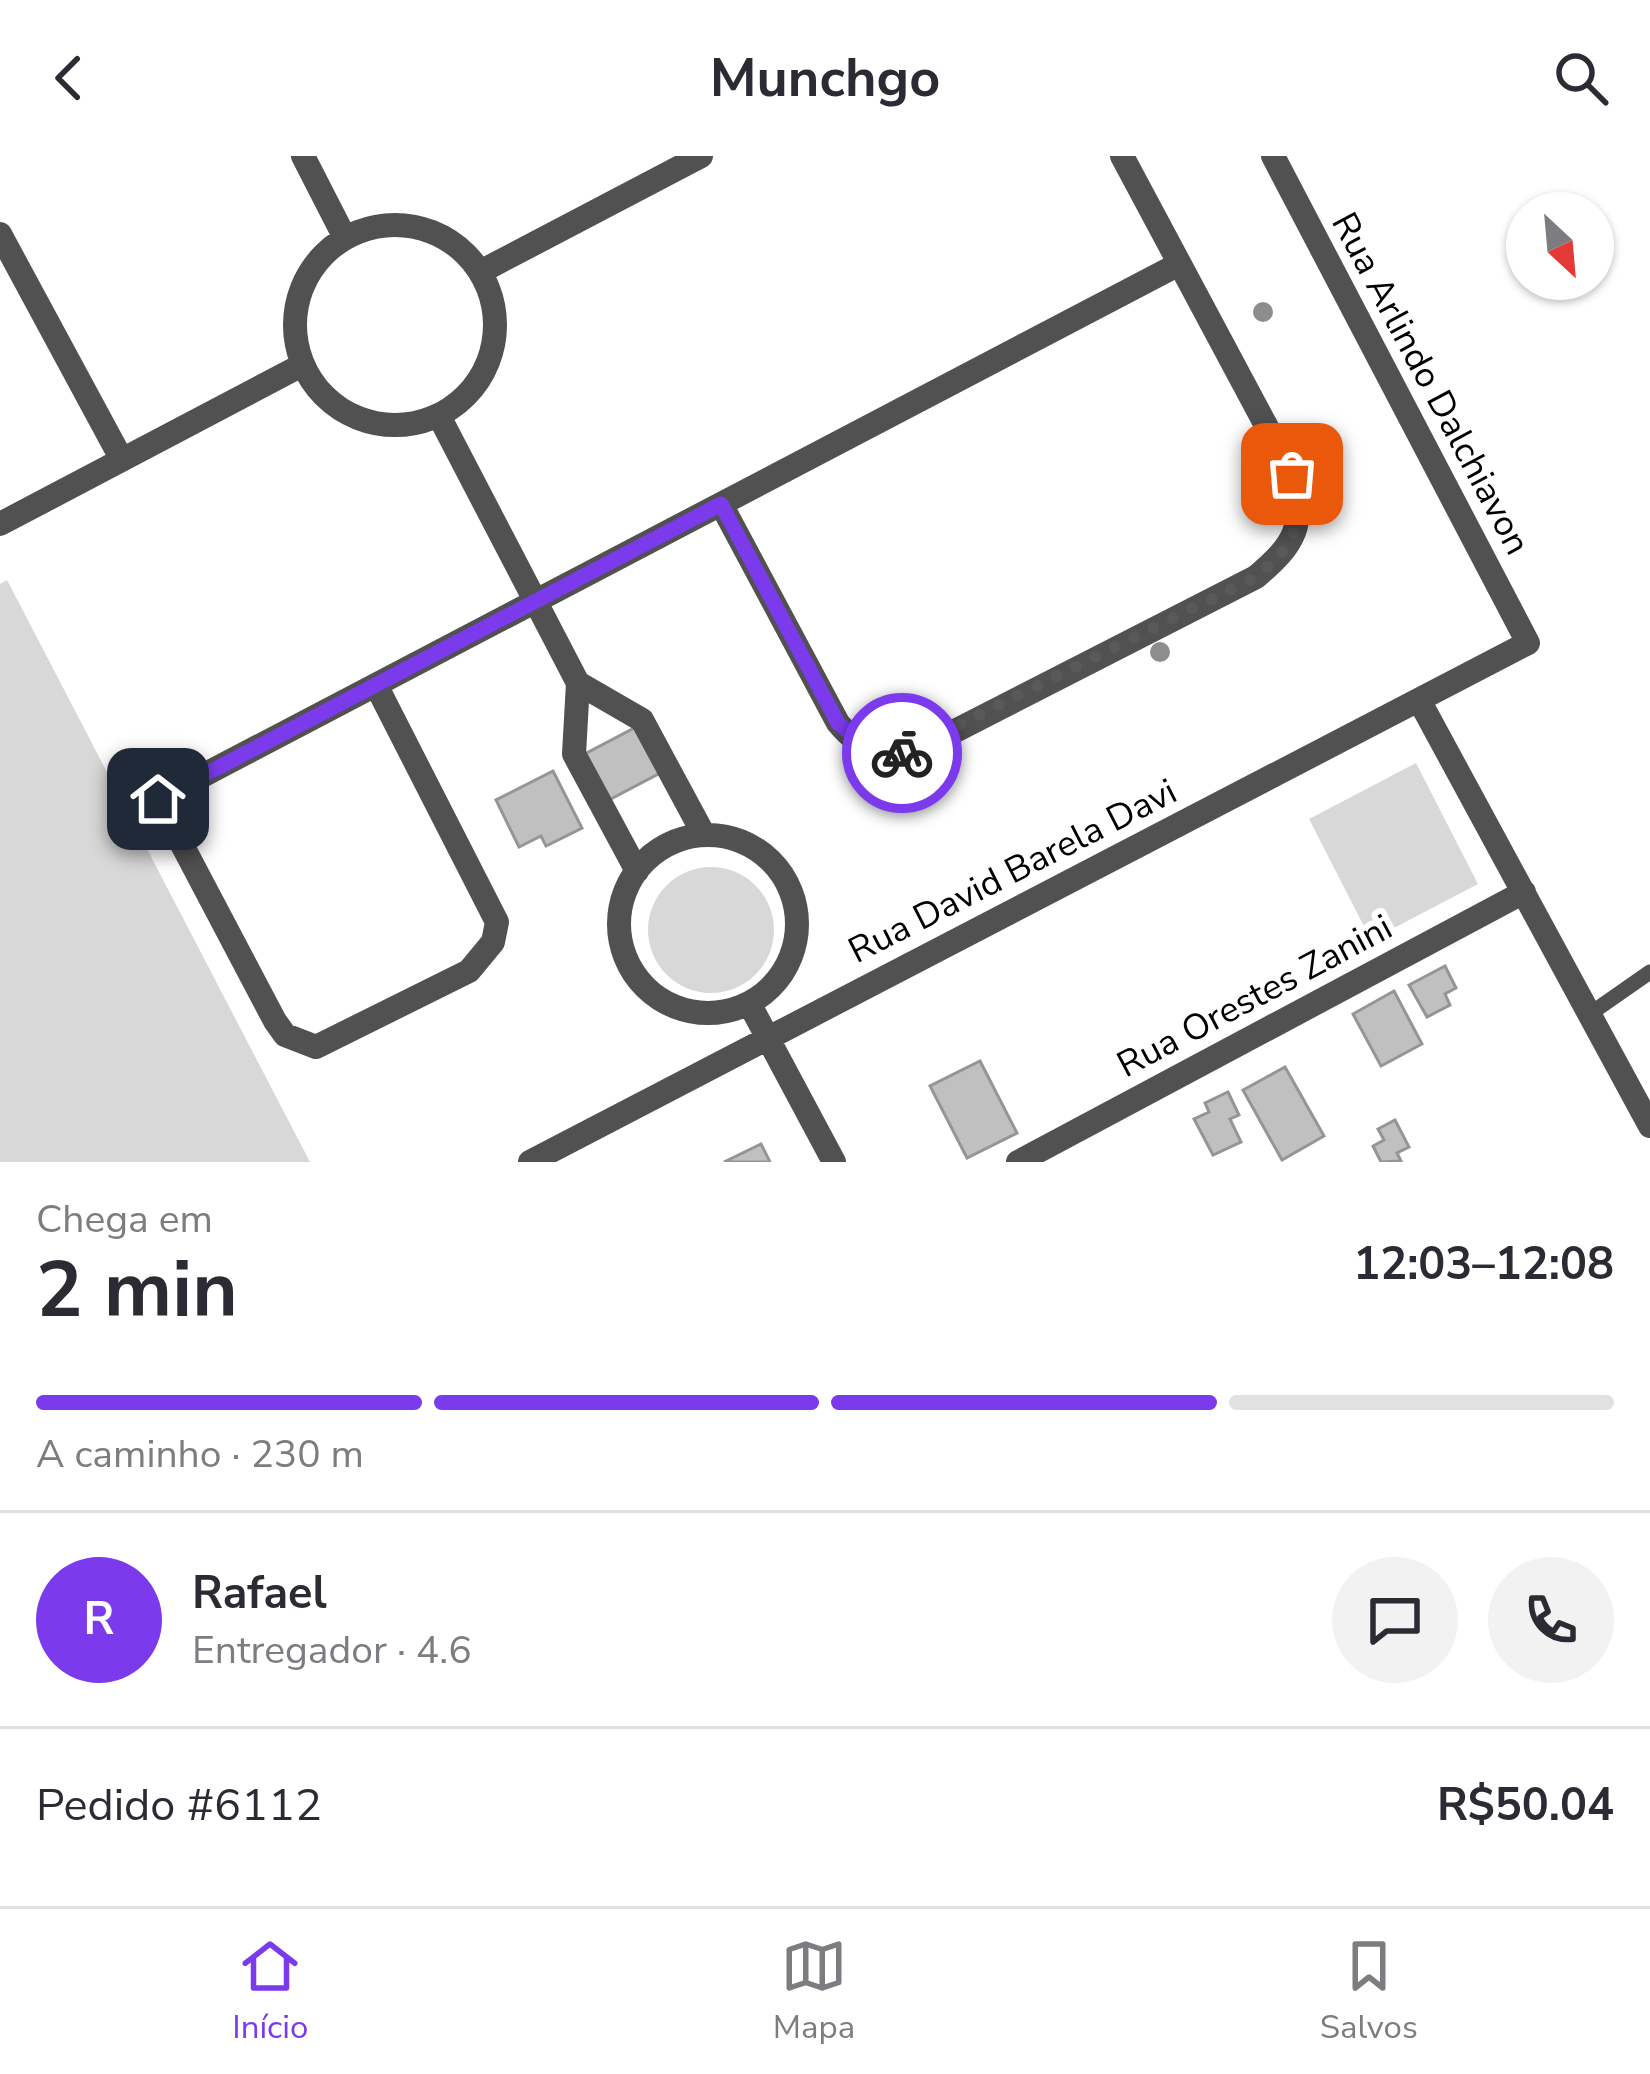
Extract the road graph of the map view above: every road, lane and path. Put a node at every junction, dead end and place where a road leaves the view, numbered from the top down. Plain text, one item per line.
1 (303, 156) edge
2 (700, 156) edge
3 (1121, 156) edge
4 (1273, 156) edge
5 (0, 234) edge
6 (345, 238) junction
7 (1179, 264) junction
8 (480, 272) junction
9 (302, 365) junction
10 (439, 416) junction
11 (122, 460) junction
12 (721, 504) junction
13 (0, 524) edge
14 (535, 601) junction
15 (1528, 643) joint
16 (578, 682) junction
17 (376, 685) junction
18 (1419, 700) junction
19 (704, 835) junction
20 (637, 871) junction
21 (1524, 892) junction
22 (1650, 972) edge
23 (749, 1003) junction
24 (1587, 1016) junction
25 (767, 1039) junction
26 (1650, 1126) edge
27 (530, 1162) edge
28 (834, 1162) edge
29 (1018, 1162) edge

1 - 6 street
2 - 8 street
3 - 7 street
4 - 15 street, Rua Arlindo Dalchiavon
5 - 11 street
6 - 8 street
6 - 9 street
7 - 12 street
7 - 12 street
8 - 10 street
9 - 10 street
9 - 11 street
10 - 14 street
11 - 13 street
12 - 14 street
14 - 16 street
14 - 17 street
15 - 18 street, Rua David Barela Davi
16 - 19 street
16 - 20 street
17 - 17 street
18 - 21 street
18 - 25 street, Rua David Barela Davi
19 - 20 street
19 - 23 street
20 - 23 street
21 - 24 street
21 - 29 street, Rua Orestes Zanini
22 - 24 lane
23 - 25 street
24 - 26 street
25 - 27 street, Rua David Barela Davi
25 - 28 street

